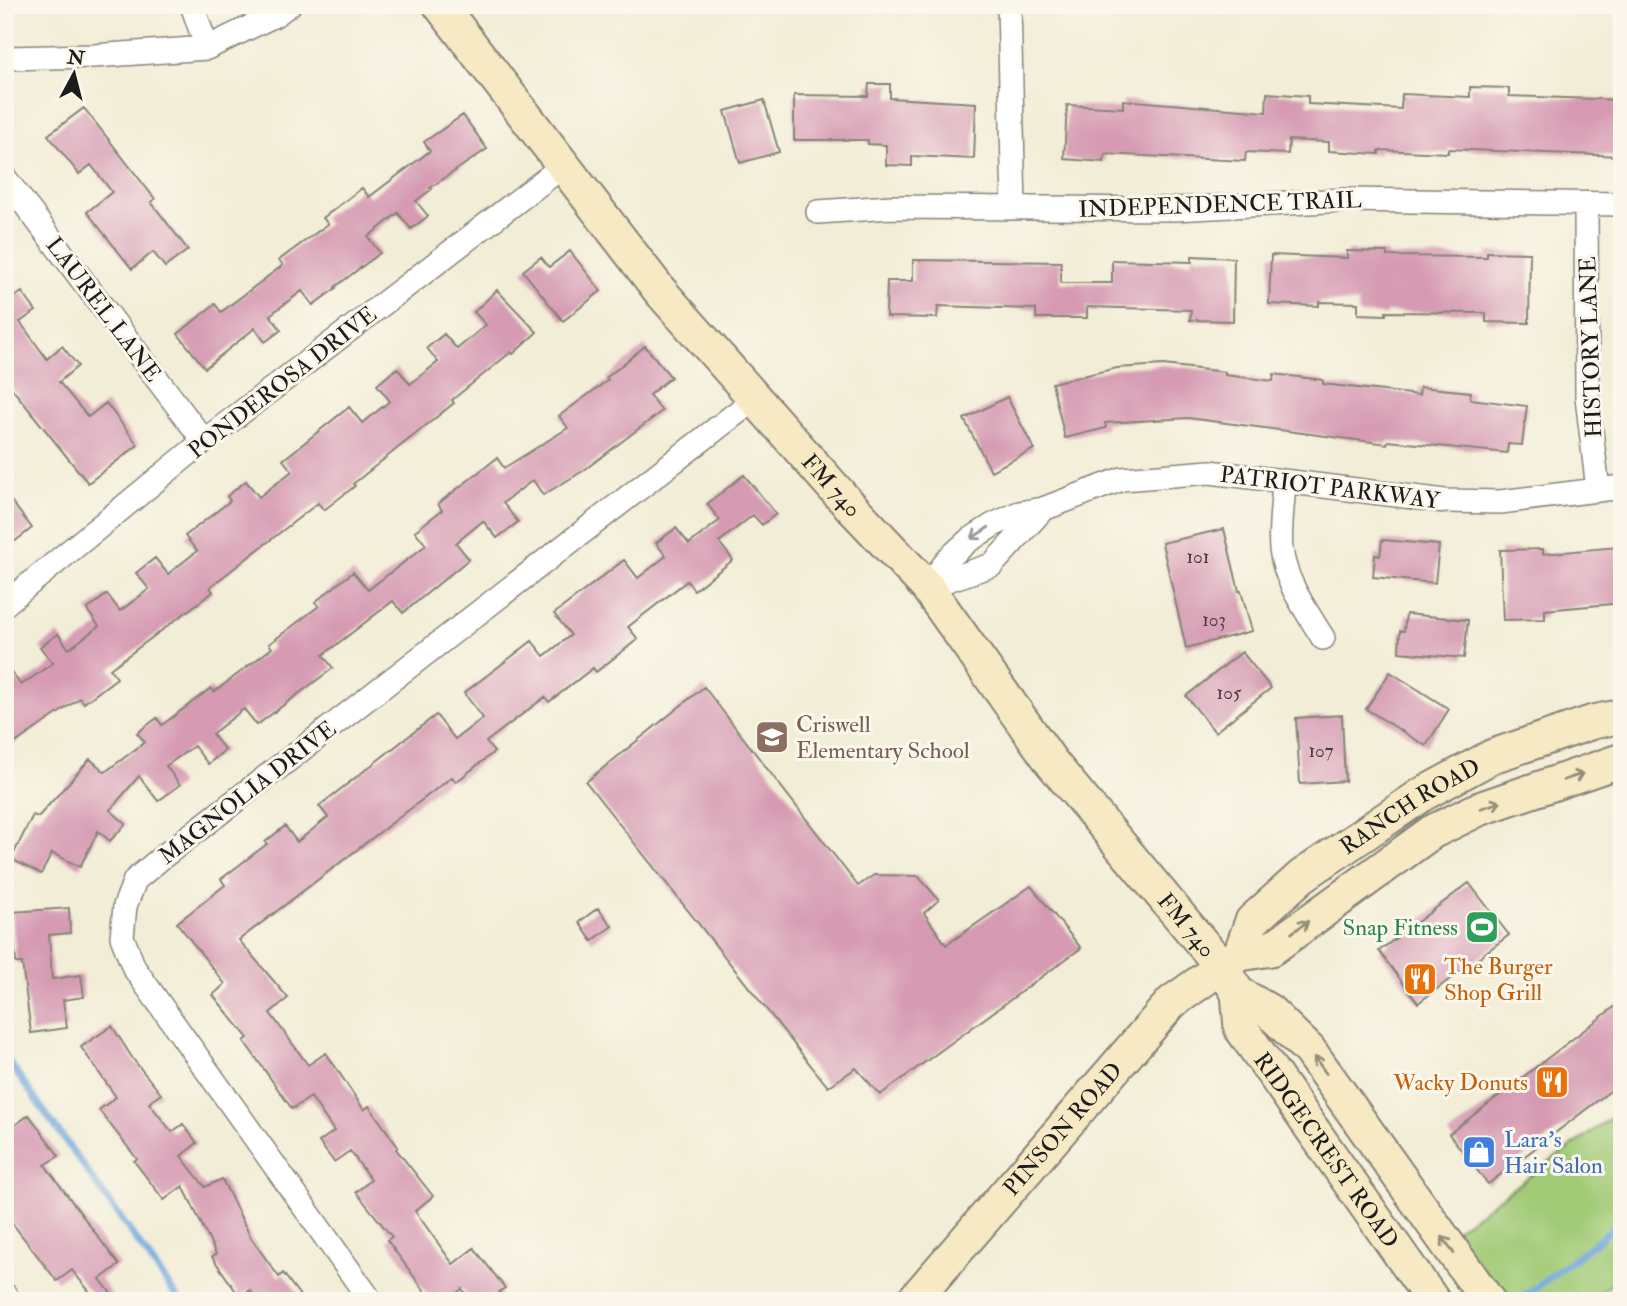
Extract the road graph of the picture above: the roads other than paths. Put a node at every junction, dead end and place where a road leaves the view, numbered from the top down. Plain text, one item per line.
1 (192, 5) edge
2 (289, 5) edge
3 (440, 5) edge
4 (1009, 5) edge
5 (207, 48) junction
6 (5, 58) edge
7 (563, 166) junction
8 (5, 178) edge
9 (1586, 204) junction
10 (1622, 205) edge
11 (1014, 208) junction
12 (817, 212) dead end
13 (756, 398) junction
14 (204, 441) junction
15 (1284, 482) junction
16 (1622, 487) edge
17 (1598, 490) junction
18 (1043, 509) junction
19 (928, 587) junction
20 (5, 604) edge
21 (1323, 638) dead end
22 (1622, 716) edge
23 (1622, 736) edge
24 (1622, 760) edge
25 (1525, 794) junction
26 (1233, 971) junction
27 (5, 1295) edge
28 (9, 1301) edge
29 (372, 1301) edge
30 (913, 1301) edge
31 (1433, 1301) edge
32 (1488, 1301) edge

1 - 5 street
2 - 5 street
3 - 7 main road, FM 740 / FM 740
4 - 11 street
5 - 6 street
7 - 13 main road, FM 740 / FM 740
7 - 14 street, PONDEROSA DRIVE
8 - 14 street, LAUREL LANE
9 - 10 street, INDEPENDENCE TRAIL
9 - 11 street, INDEPENDENCE TRAIL
9 - 17 street, HISTORY LANE
11 - 12 street, INDEPENDENCE TRAIL
13 - 19 main road, FM 740 / FM 740
13 - 29 street, MAGNOLIA DRIVE
14 - 20 street, PONDEROSA DRIVE
15 - 17 street, PATRIOT PARKWAY
15 - 18 street, PATRIOT PARKWAY
15 - 21 street
16 - 17 street, PATRIOT PARKWAY
18 - 19 street, PATRIOT PARKWAY
18 -> 19 street, PATRIOT PARKWAY
19 - 26 main road, FM 740 / FM 740
22 - 26 main road, RANCH ROAD
23 - 25 main road
25 -> 24 main road, RANCH ROAD
26 -> 25 main road, RANCH ROAD
26 - 30 main road, PINSON ROAD / FM 740
26 - 31 main road, RIDGECREST ROAD
32 -> 26 main road, RIDGECREST ROAD
27 - 28 street

